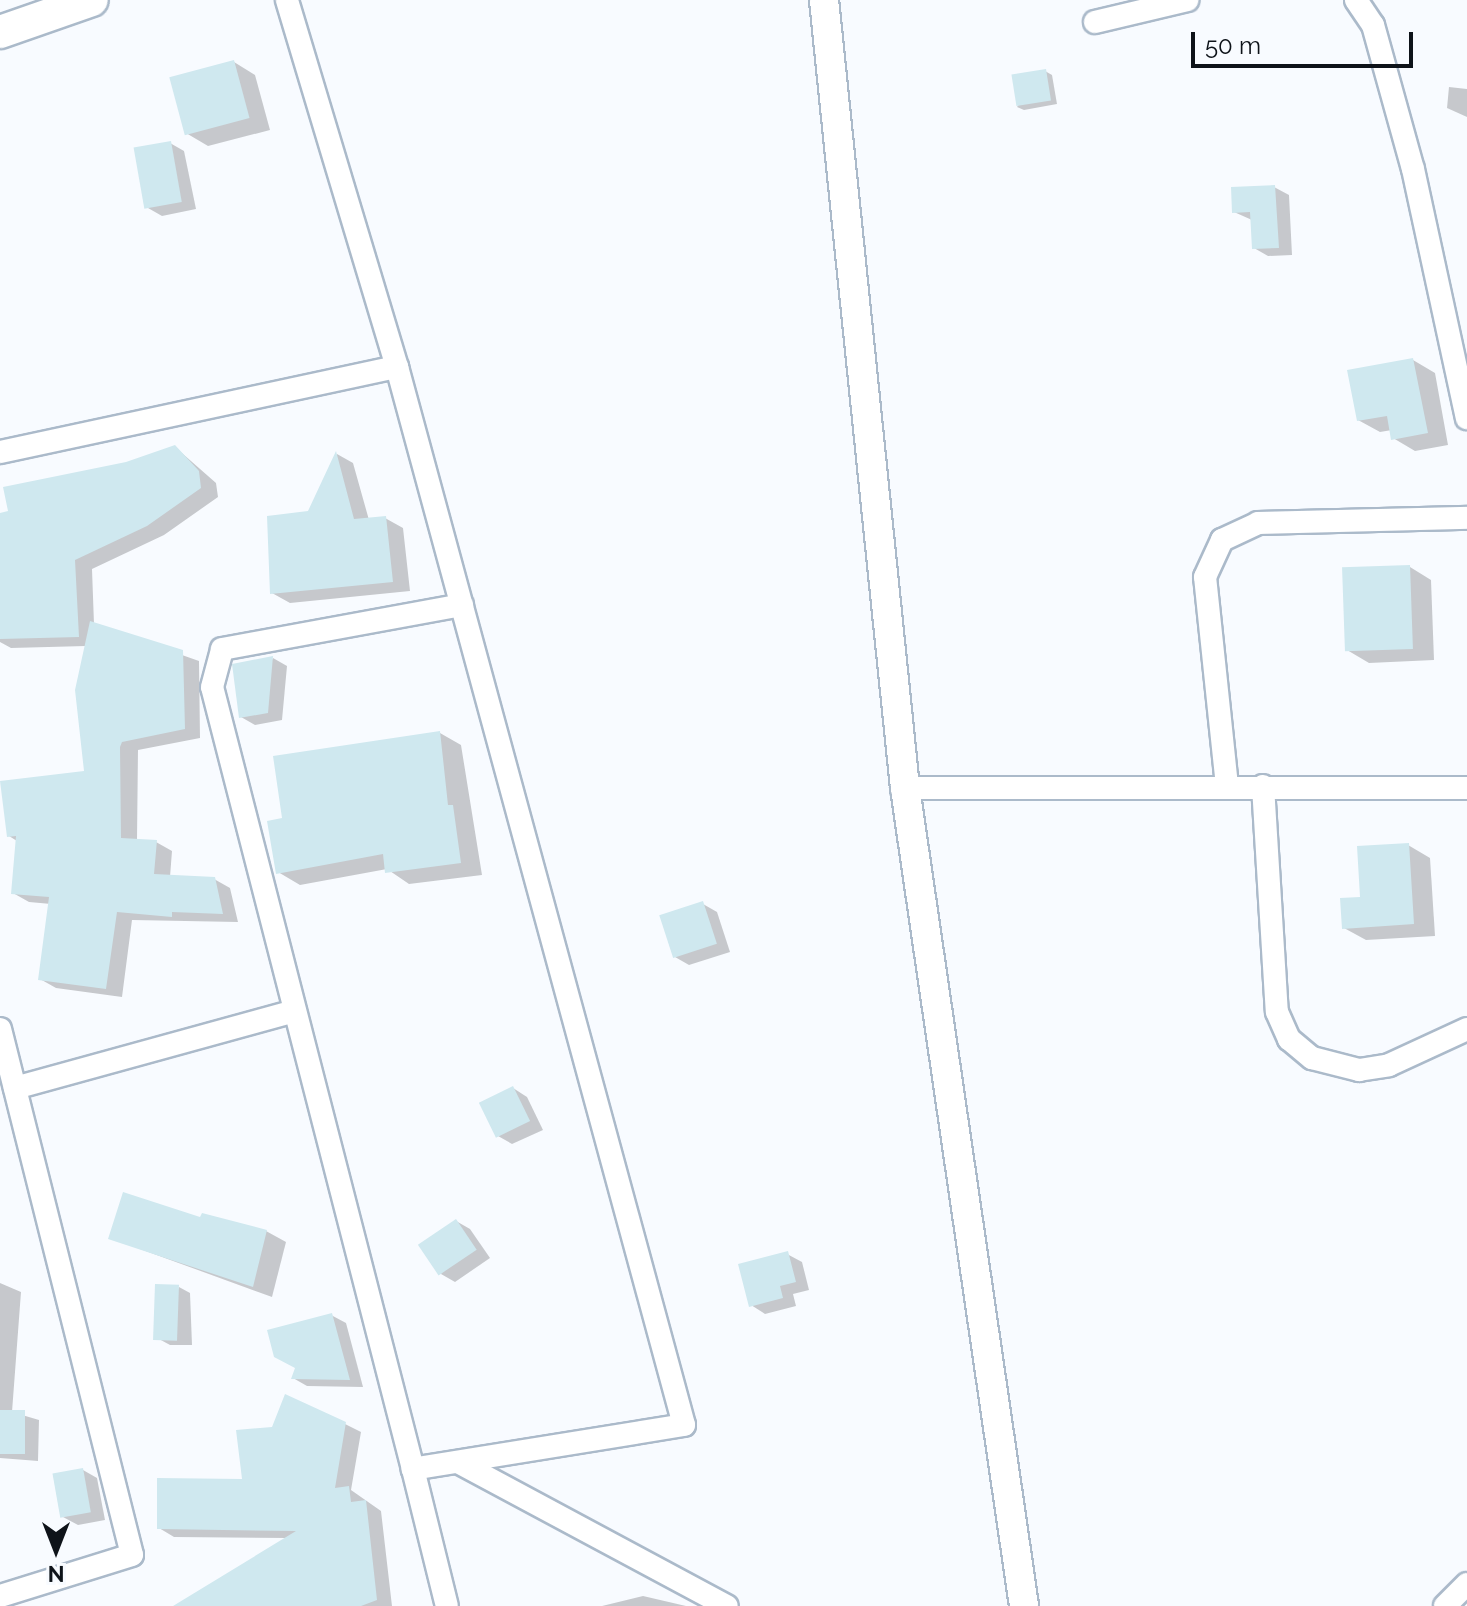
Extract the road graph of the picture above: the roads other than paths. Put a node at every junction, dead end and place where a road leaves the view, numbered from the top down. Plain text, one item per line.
1 (92, 0) edge
2 (287, 0) edge
3 (824, 0) edge
4 (1187, 0) edge
5 (1356, 0) edge
6 (1095, 22) dead end
7 (0, 32) edge
8 (397, 367) junction
9 (1467, 418) edge
10 (0, 452) edge
11 (1467, 518) edge
12 (462, 605) junction
13 (1227, 786) junction
14 (1263, 786) junction
15 (905, 788) junction
16 (1467, 788) edge
17 (295, 1011) junction
18 (0, 1029) edge
19 (1467, 1029) edge
20 (15, 1088) junction
21 (458, 1462) junction
22 (413, 1469) junction
23 (1467, 1584) edge
24 (0, 1596) edge
25 (447, 1606) edge
26 (727, 1606) edge
27 (1024, 1606) edge
28 (1445, 1606) edge

1 - 7 main road
2 - 8 street
3 - 15 street
4 - 6 street
5 - 9 street
8 - 10 street
8 - 12 street
11 - 13 street
12 - 17 street
12 - 21 street
13 - 14 street
13 - 15 street
14 - 16 street
14 - 19 street
15 - 27 street
17 - 20 street
17 - 22 street
18 - 20 street
20 - 24 street
21 - 22 street
21 - 26 street
22 - 25 street
23 - 28 street

